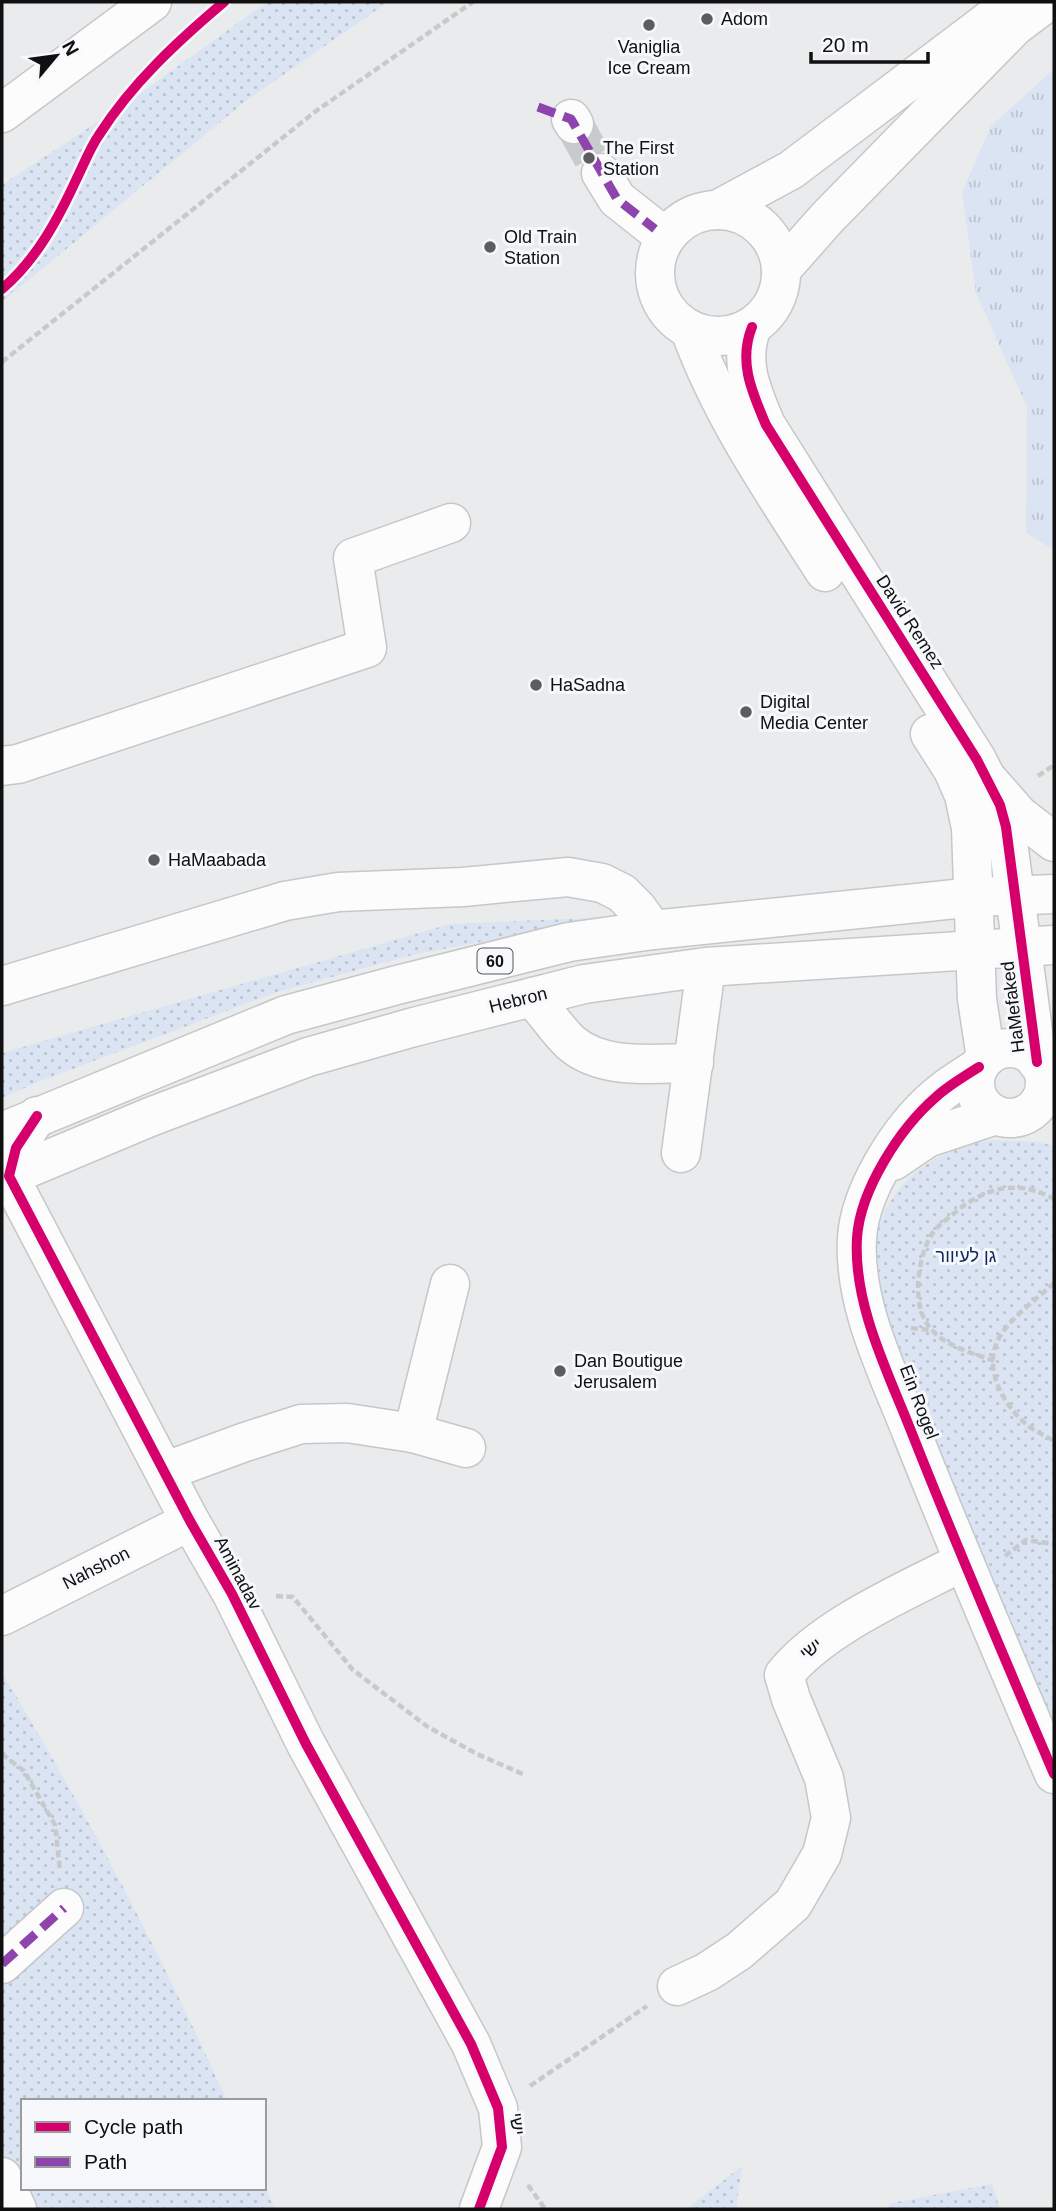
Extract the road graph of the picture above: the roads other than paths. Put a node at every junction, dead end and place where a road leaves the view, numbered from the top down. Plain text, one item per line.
1 (152, 2) edge
2 (1013, 2) edge
3 (1047, 2) edge
4 (2, 113) edge
5 (601, 173) tunnel mouth
6 (717, 210) junction
7 (655, 229) dead end
8 (781, 271) junction
9 (752, 327) junction
10 (690, 330) junction
11 (451, 523) dead end
12 (2, 766) edge
13 (990, 782) junction
14 (1054, 842) edge
15 (1054, 894) edge
16 (1017, 895) junction
17 (974, 897) junction
18 (653, 930) junction
19 (1039, 946) edge
20 (975, 948) junction
21 (706, 967) junction
22 (2, 986) edge
23 (531, 997) junction
24 (983, 1062) junction
25 (694, 1063) junction
26 (1045, 1072) edge
27 (37, 1116) junction
28 (1026, 1116) edge
29 (2, 1132) edge
30 (681, 1153) dead end
31 (878, 1174) junction
32 (5, 1178) edge
33 (450, 1284) dead end
34 (413, 1433) junction
35 (466, 1448) dead end
36 (166, 1471) junction
37 (190, 1521) junction
38 (981, 1561) junction
39 (2, 1616) edge
40 (1054, 1774) edge
41 (64, 1908) road end
42 (2, 1964) edge
43 (677, 1986) road end
44 (471, 2044) joint
45 (2, 2177) edge
46 (17, 2209) edge
47 (479, 2209) edge

1 - 4 main road
2 - 6 main road
3 - 8 main road
5 - 7 main road
6 - 8 main road
6 - 10 main road
8 - 9 main road
9 - 10 main road
9 - 13 main road, David Remez
10 - 17 main road
11 - 12 main road
13 - 14 main road
13 - 16 main road, David Remez
15 - 16 main road, 60
16 - 17 main road, 60
16 - 19 main road, David Remez
17 - 18 main road, 60
17 - 20 main road
18 - 22 main road
18 - 27 main road, 60
19 - 20 main road, Hebron
19 - 26 main road, HaMefaked
20 - 21 main road, Hebron
20 - 24 main road, HaMefaked
21 - 23 main road, Hebron
21 - 25 main road
23 - 25 main road
23 - 32 main road, Hebron
24 - 26 main road
24 - 28 main road
24 - 31 main road, Ein Rogel
25 - 30 main road
26 - 28 main road
27 - 29 main road, 60
27 - 32 main road
28 - 31 main road, Ein Rogel
31 - 38 main road, Ein Rogel
32 - 36 main road, Aminadav
33 - 34 main road
34 - 35 main road
34 - 36 main road
36 - 37 main road, Aminadav
37 - 39 main road, Nahshon
37 - 44 main road, Aminadav
38 - 40 main road, Ein Rogel
38 - 43 main road, ישי
41 - 42 main road
44 - 47 main road, ישי
45 - 46 main road

